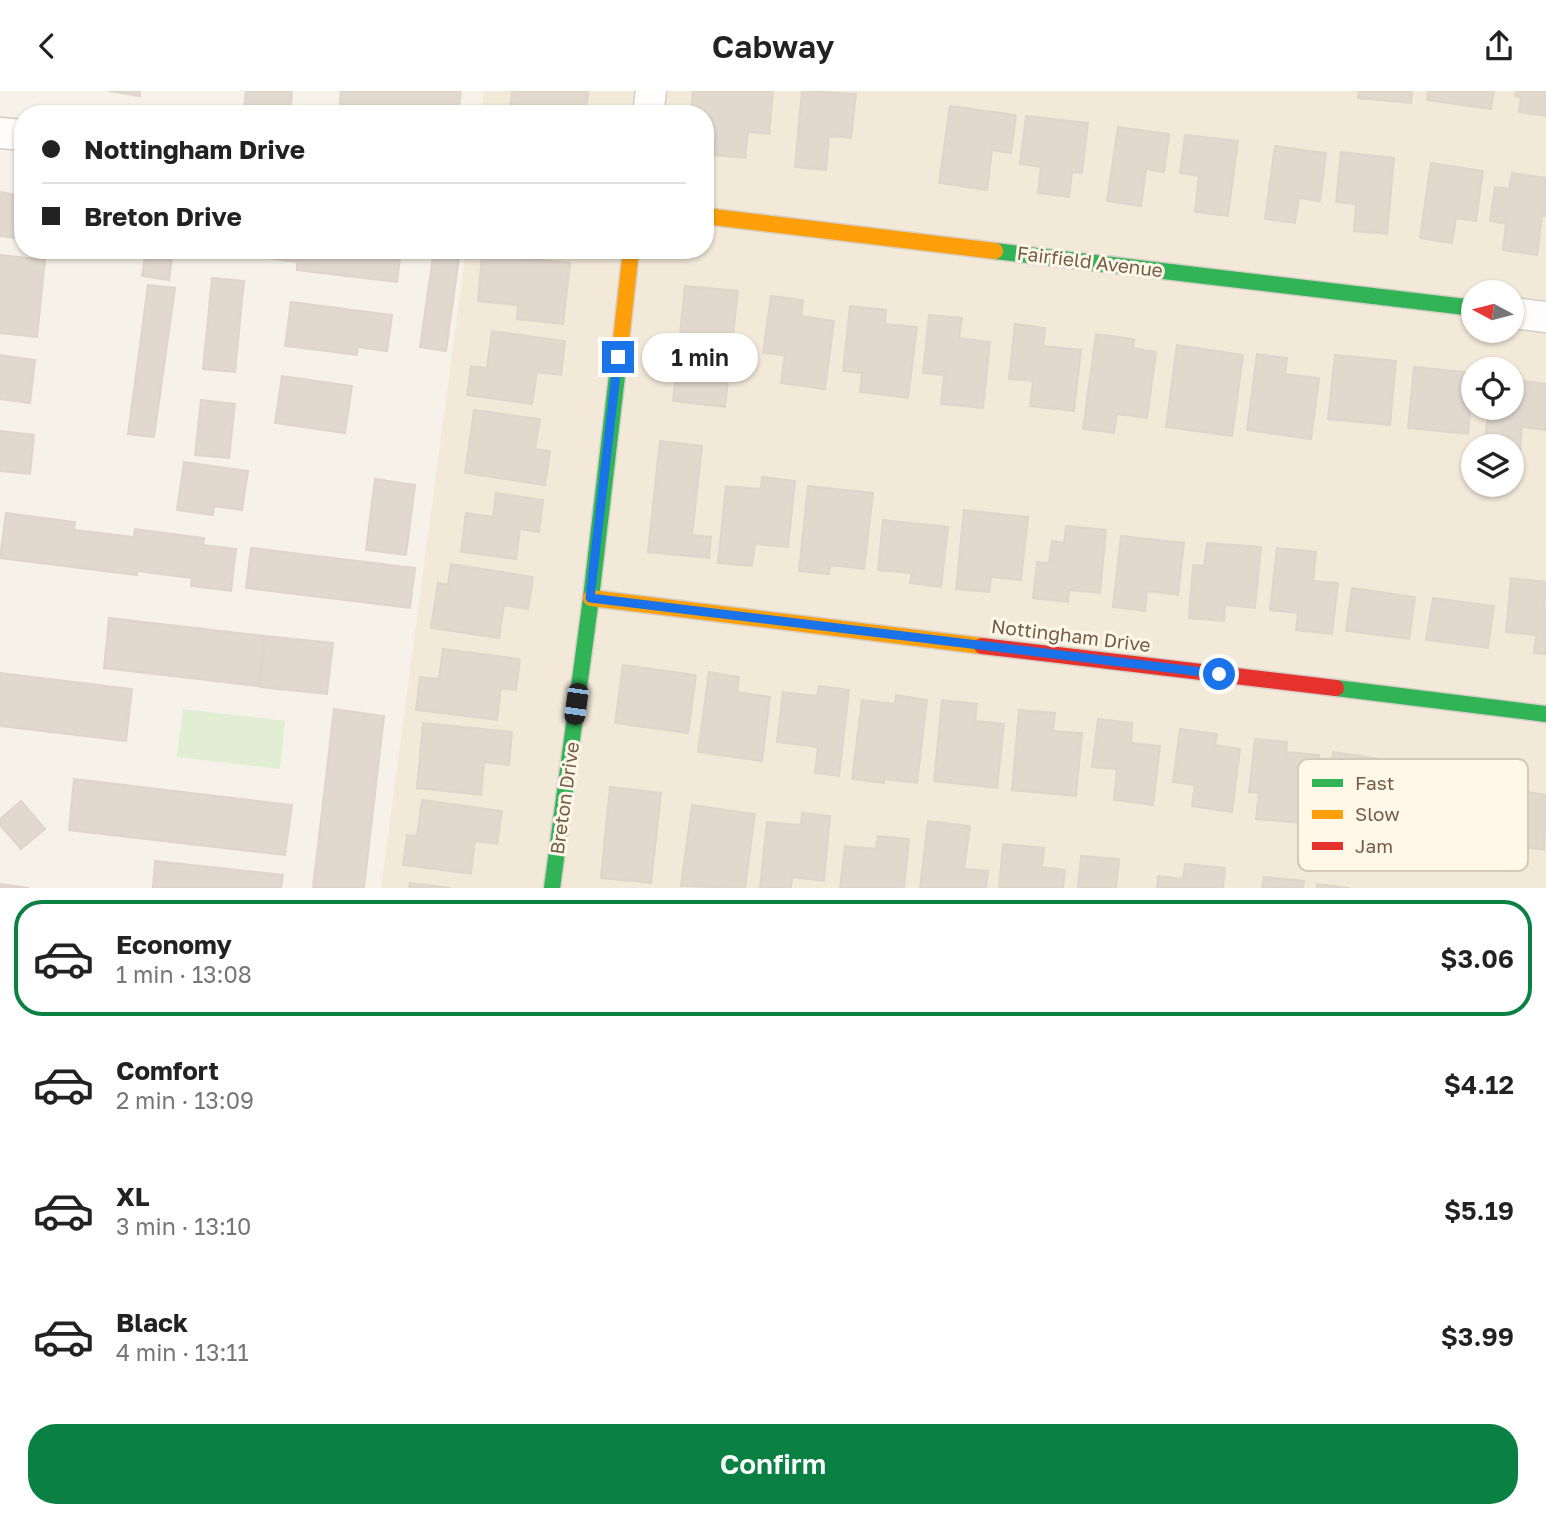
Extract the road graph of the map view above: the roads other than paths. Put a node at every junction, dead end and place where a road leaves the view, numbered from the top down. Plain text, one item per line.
1 (714, 217) edge
2 (630, 259) edge
3 (1461, 306) edge
4 (1524, 314) edge
5 (1546, 317) edge
6 (590, 598) junction
7 (1546, 714) edge
8 (552, 888) edge

1 - 3 street, Fairfield Avenue
2 - 6 street, Breton Drive
4 - 5 street
6 - 7 street, Nottingham Drive
6 - 8 street, Breton Drive

